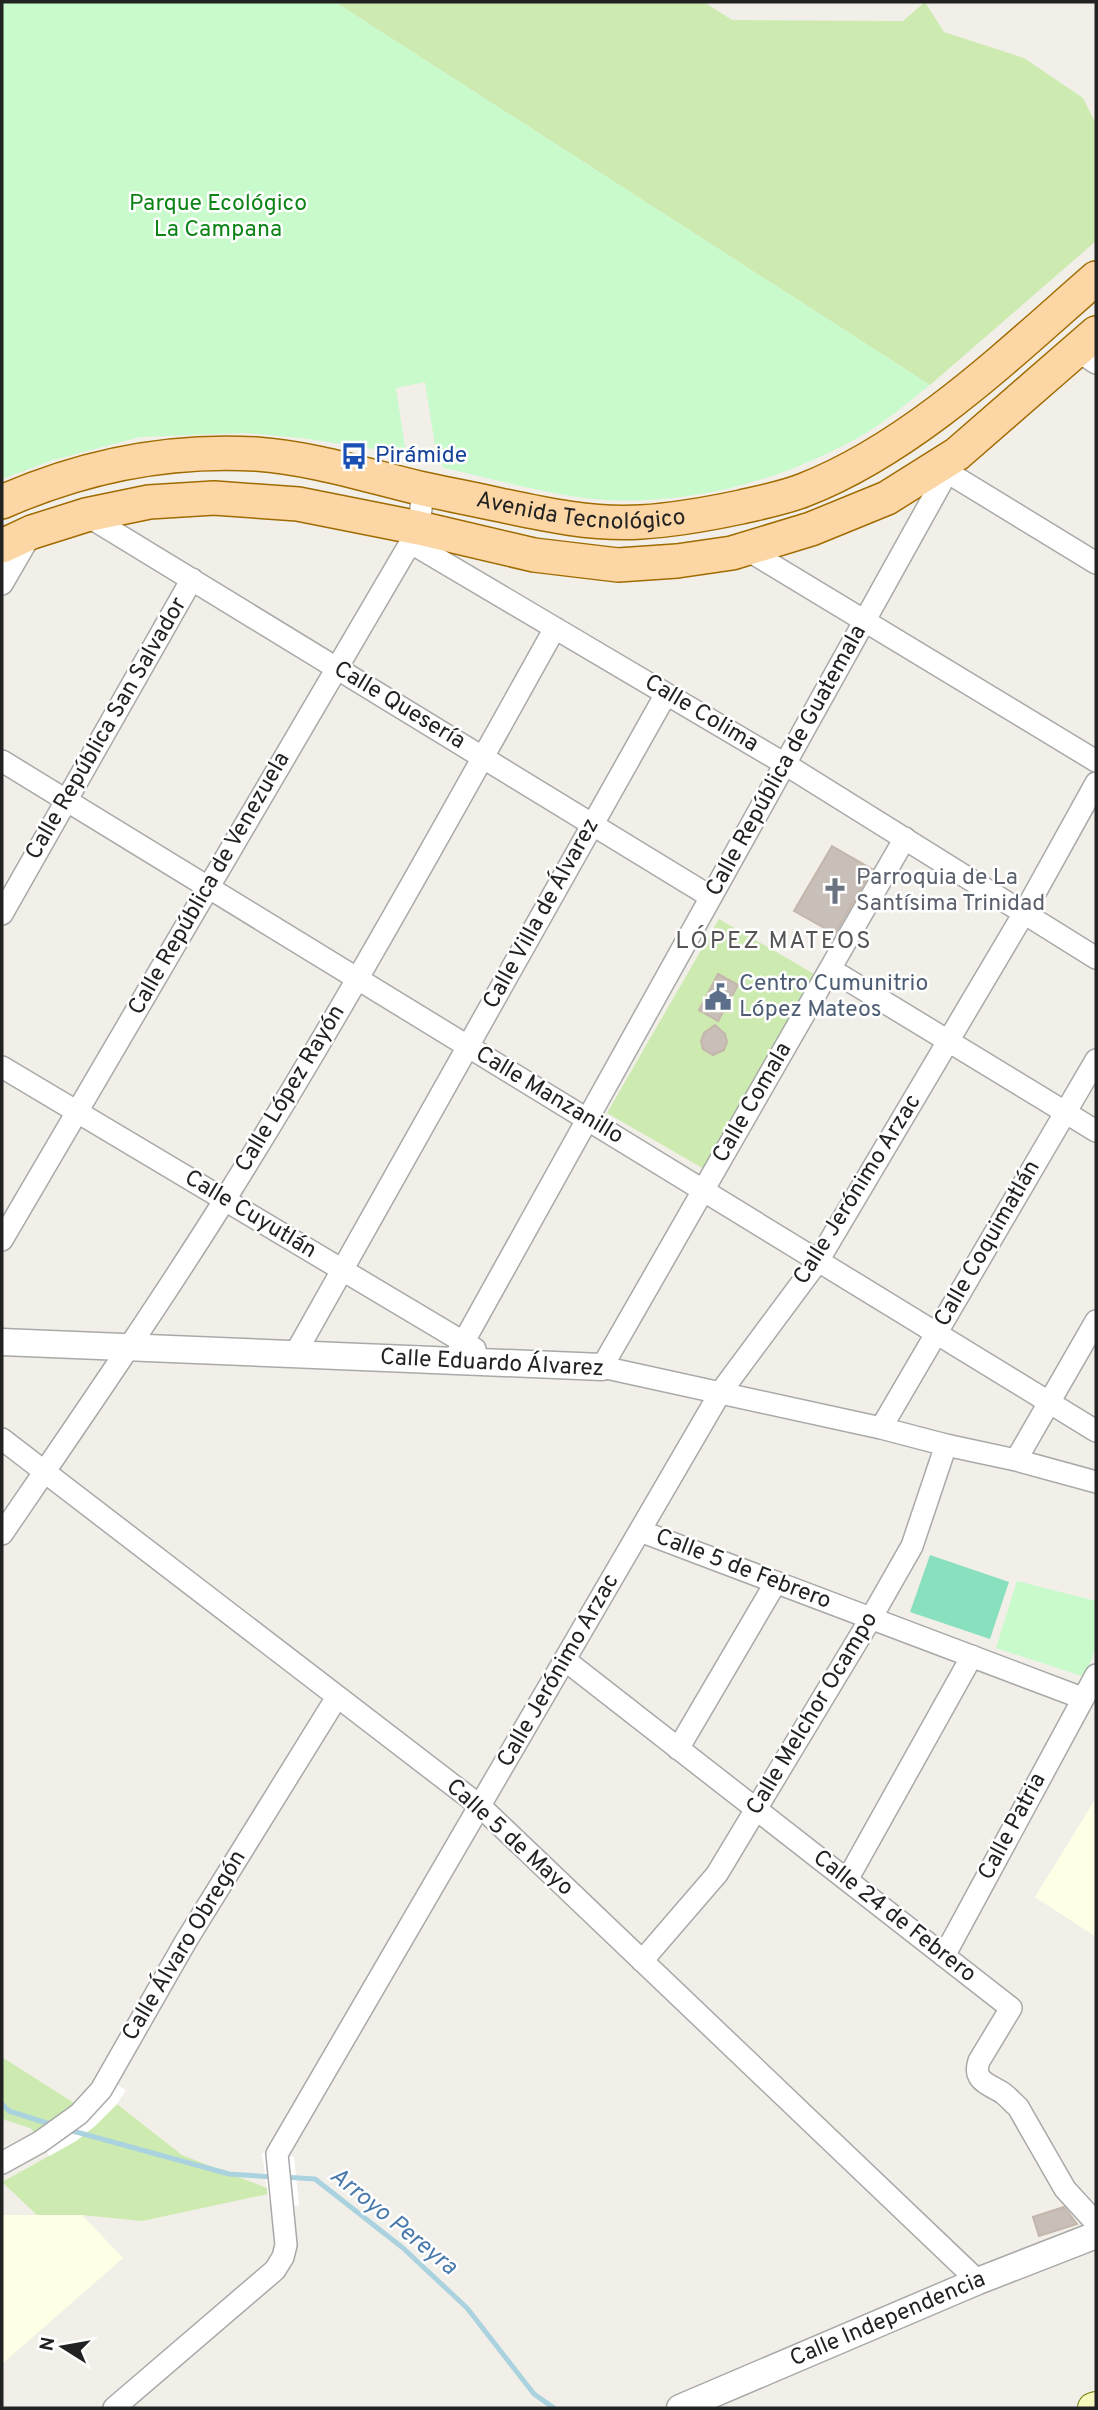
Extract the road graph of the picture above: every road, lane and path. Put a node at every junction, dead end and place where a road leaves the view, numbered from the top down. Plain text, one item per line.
1 (1096, 278) edge
2 (1089, 348) edge
3 (952, 463) junction
4 (423, 488) junction
5 (2, 502) edge
6 (86, 515) junction
7 (32, 532) junction
8 (415, 535) junction
9 (2, 546) edge
10 (497, 547) junction
11 (746, 549) junction
12 (1096, 563) edge
13 (192, 579) junction
14 (2, 584) edge
15 (481, 584) junction
16 (865, 621) junction
17 (555, 628) junction
18 (337, 668) junction
19 (666, 694) junction
20 (483, 757) junction
21 (2, 761) edge
22 (1096, 761) edge
23 (785, 764) junction
24 (1096, 783) edge
25 (66, 800) junction
26 (593, 824) junction
27 (905, 838) junction
28 (208, 887) junction
29 (711, 897) junction
30 (1024, 913) junction
31 (2, 914) edge
32 (1096, 958) edge
33 (830, 969) junction
34 (357, 979) junction
35 (949, 1041) junction
36 (468, 1046) junction
37 (1096, 1060) edge
38 (2, 1067) edge
39 (77, 1112) junction
40 (1065, 1113) junction
41 (587, 1119) junction
42 (1096, 1131) edge
43 (703, 1191) junction
44 (225, 1200) junction
45 (2, 1240) edge
46 (818, 1261) junction
47 (343, 1270) junction
48 (1096, 1321) edge
49 (936, 1333) junction
50 (2, 1342) edge
51 (129, 1348) junction
52 (458, 1352) junction
53 (295, 1354) junction
54 (603, 1367) junction
55 (720, 1393) junction
56 (1049, 1403) junction
57 (881, 1427) junction
58 (1096, 1432) edge
59 (2, 1439) edge
60 (946, 1445) junction
61 (1016, 1460) junction
62 (45, 1472) junction
63 (1096, 1482) edge
64 (640, 1531) junction
65 (2, 1534) edge
66 (776, 1582) junction
67 (871, 1618) junction
68 (972, 1657) junction
69 (565, 1660) junction
70 (1096, 1675) edge
71 (337, 1697) junction
72 (1082, 1698) junction
73 (678, 1749) junction
74 (480, 1806) junction
75 (757, 1810) junction
76 (847, 1880) junction
77 (944, 1956) junction
78 (642, 1961) junction
79 (2, 2163) edge
80 (1096, 2223) edge
81 (1096, 2235) edge
82 (978, 2281) junction
83 (114, 2408) edge
84 (680, 2408) edge

1 - 4 main road, Avenida Tecnológico
2 - 3 main road, Avenida Tecnológico
3 - 11 main road, Avenida Tecnológico
3 - 12 street
3 - 16 street, Calle República de Guatemala
4 - 5 main road, Avenida Tecnológico
4 - 8 street
6 - 7 main road, Avenida Tecnológico
6 - 8 main road, Avenida Tecnológico
6 - 13 street, Calle Quesería
7 - 9 main road, Avenida Tecnológico
7 - 14 street
8 - 10 main road, Avenida Tecnológico
8 - 15 street, Calle Colima
8 - 18 street, Calle República de Venezuela
10 - 11 main road, Avenida Tecnológico
10 - 15 street
11 - 16 street
13 - 18 street, Calle Quesería
13 - 25 street, Calle República San Salvador
15 - 17 street, Calle Colima
16 - 22 street
16 - 23 street, Calle República de Guatemala
17 - 19 street, Calle Colima
17 - 20 street, Calle López Rayón
18 - 20 street, Calle Quesería
18 - 28 street, Calle República de Venezuela
19 - 23 street, Calle Colima
19 - 26 street, Calle Villa de Álvarez
20 - 26 street, Calle Quesería
20 - 34 street, Calle López Rayón
21 - 25 street, Calle Manzanillo
23 - 27 street, Calle Colima
23 - 29 street, Calle República de Guatemala
24 - 30 street, Calle Jerónimo Arzac
25 - 28 street, Calle Manzanillo
25 - 31 street, Calle República San Salvador
26 - 29 street, Calle Quesería
26 - 36 street, Calle Villa de Álvarez
27 - 30 street, Calle Colima
27 - 33 street, Calle Comala
28 - 34 street, Calle Manzanillo
28 - 39 street, Calle República de Venezuela
29 - 41 street, Calle República de Guatemala
30 - 32 street, Calle Colima
30 - 35 street, Calle Jerónimo Arzac
33 - 35 street
33 - 43 street, Calle Comala
34 - 36 street, Calle Manzanillo
34 - 44 street, Calle López Rayón
35 - 40 street
35 - 46 street, Calle Jerónimo Arzac
36 - 41 street, Calle Manzanillo
36 - 47 street, Calle Villa de Álvarez
37 - 40 street, Calle Coquimatlán
38 - 39 street, Calle Cuyutlán
39 - 44 street, Calle Cuyutlán
39 - 45 street, Calle República de Venezuela
40 - 42 street
40 - 49 street, Calle Coquimatlán
41 - 43 street, Calle Manzanillo
41 - 52 street, Calle República de Guatemala
43 - 46 street, Calle Manzanillo
43 - 54 street, Calle Comala
44 - 47 street, Calle Cuyutlán
44 - 51 street, Calle López Rayón
46 - 49 street, Calle Manzanillo
46 - 55 street, Calle Jerónimo Arzac
47 - 52 street, Calle Cuyutlán
47 - 53 street, Calle Villa de Álvarez
48 - 56 street
49 - 56 street, Calle Manzanillo
49 - 57 street, Calle Coquimatlán
50 - 51 street, Calle Eduardo Álvarez
51 - 53 street, Calle Eduardo Álvarez
51 - 62 street, Calle López Rayón
52 - 53 street, Calle Eduardo Álvarez
52 - 54 street, Calle Eduardo Álvarez
54 - 55 street, Calle Eduardo Álvarez
55 - 57 street, Calle Eduardo Álvarez
55 - 64 street, Calle Jerónimo Arzac
56 - 58 street, Calle Manzanillo
56 - 61 street
57 - 60 street, Calle Eduardo Álvarez
59 - 62 street, Calle 5 de Mayo
60 - 61 street, Calle Eduardo Álvarez
60 - 67 street, Calle Melchor Ocampo
61 - 63 street, Calle Eduardo Álvarez
62 - 65 street, Calle López Rayón
62 - 71 street, Calle 5 de Mayo
64 - 66 street, Calle 5 de Febrero
64 - 69 street, Calle Jerónimo Arzac
66 - 67 street, Calle 5 de Febrero
66 - 73 street
67 - 68 street, Calle 5 de Febrero
67 - 75 street, Calle Melchor Ocampo
68 - 72 street, Calle 5 de Febrero
68 - 76 street
69 - 73 street, Calle 24 de Febrero
69 - 74 street, Calle Jerónimo Arzac
70 - 72 street, Calle Patria
71 - 74 street, Calle 5 de Mayo
71 - 79 street, Calle Álvaro Obregón
72 - 77 street, Calle Patria
73 - 75 street, Calle 24 de Febrero
74 - 78 street, Calle 5 de Mayo
74 - 83 street, Calle Jerónimo Arzac
75 - 76 street, Calle 24 de Febrero
75 - 78 street, Calle Melchor Ocampo
76 - 77 street, Calle 24 de Febrero
77 - 80 street, Calle 24 de Febrero
78 - 82 street, Calle 5 de Mayo
81 - 82 street, Calle Independencia
82 - 84 street, Calle Independencia

